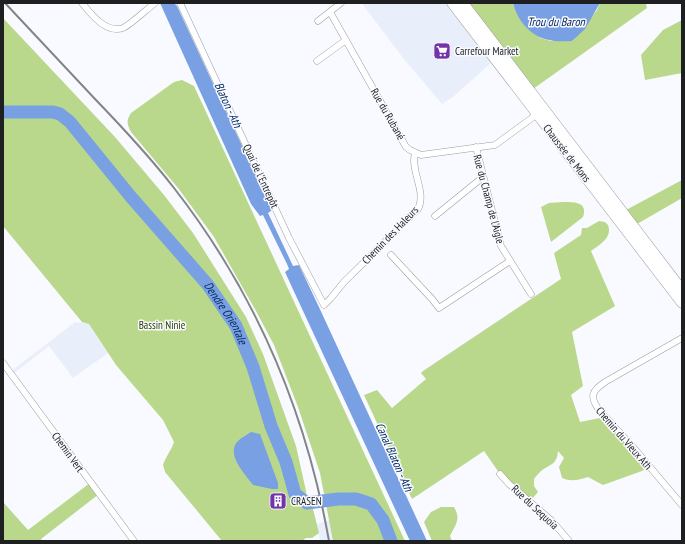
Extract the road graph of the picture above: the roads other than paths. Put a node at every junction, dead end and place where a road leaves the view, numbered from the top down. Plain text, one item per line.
1 (82, 3) edge
2 (155, 3) edge
3 (180, 3) edge
4 (341, 3) edge
5 (452, 3) edge
6 (462, 3) edge
7 (330, 12) junction
8 (318, 21) dead end
9 (346, 40) junction
10 (317, 61) dead end
11 (540, 111) junction
12 (476, 147) junction
13 (415, 153) junction
14 (483, 177) junction
15 (436, 216) dead end
16 (391, 255) dead end
17 (510, 261) junction
18 (682, 290) edge
19 (531, 294) dead end
20 (682, 303) edge
21 (324, 305) joint
22 (682, 338) edge
23 (3, 363) edge
24 (500, 474) dead end
25 (682, 505) edge
26 (134, 541) edge
27 (569, 541) edge

1 - 2 street
3 - 21 street, Quai de l'Entrepôt
4 - 7 street
5 - 11 main road, Chaussée de Mons
6 - 11 main road, Chaussée de Mons
7 - 8 street
7 - 9 street, Rue du Rubané
9 - 10 street
9 - 13 street, Rue du Rubané
11 - 12 street
11 - 18 main road, Chaussée de Mons
11 - 20 main road, Chaussée de Mons
12 - 13 street
12 - 14 street, Rue du Champ de l'Aigle
13 - 21 street, Chemin des Haleurs
14 - 15 street
14 - 17 street, Rue du Champ de l'Aigle
16 - 17 street
17 - 19 street, Rue du Champ de l'Aigle
22 - 25 street, Chemin du Vieux Ath
23 - 26 street, Chemin Vert
24 - 27 street, Rue du Sequoïa

